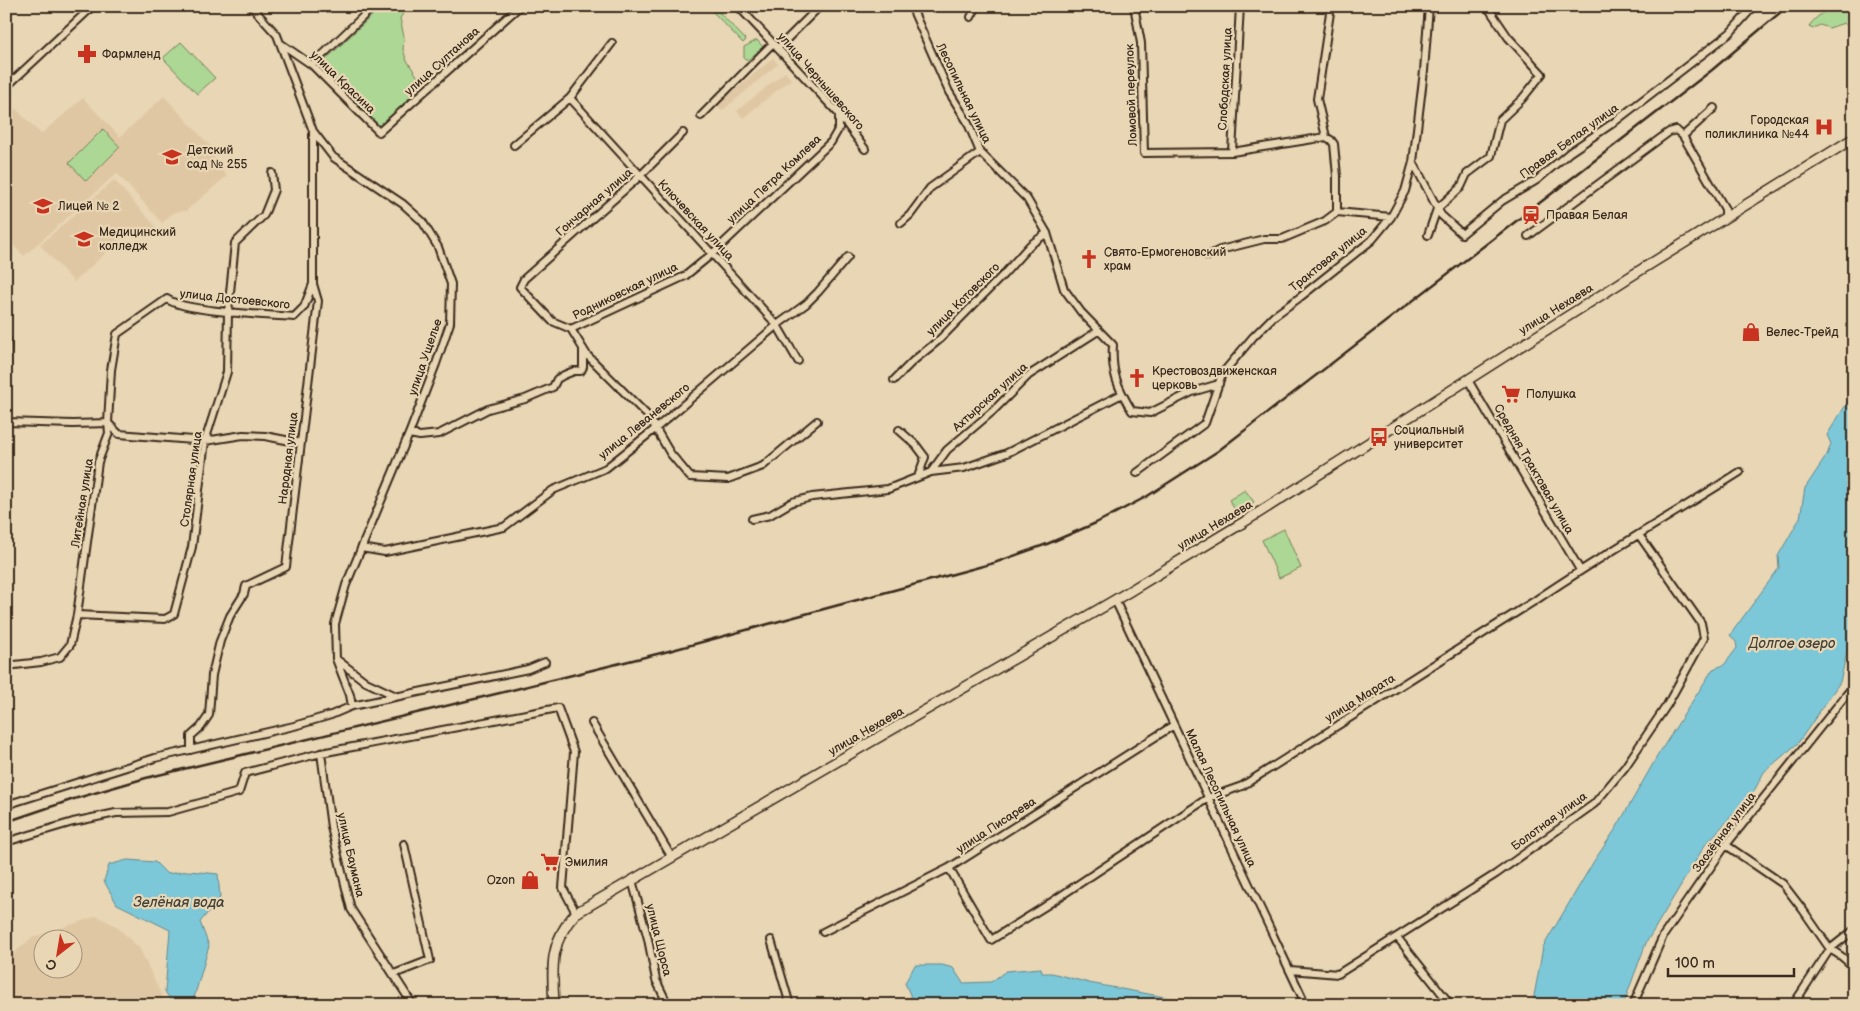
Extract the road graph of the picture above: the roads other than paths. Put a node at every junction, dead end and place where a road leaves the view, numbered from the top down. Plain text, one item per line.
1 (93, 6) edge
2 (250, 6) edge
3 (374, 6) edge
4 (520, 6) edge
5 (738, 6) edge
6 (820, 6) edge
7 (911, 6) edge
8 (977, 6) edge
9 (1134, 6) edge
10 (1240, 6) edge
11 (1331, 6) edge
12 (1429, 6) edge
13 (1487, 6) edge
14 (1754, 6) edge
15 (971, 17) dead end
16 (280, 43) junction
17 (612, 43) dead end
18 (776, 45) junction
19 (312, 65) junction
20 (6, 87) edge
21 (570, 98) junction
22 (1714, 108) dead end
23 (839, 114) junction
24 (701, 116) dead end
25 (313, 131) junction
26 (379, 132) joint
27 (683, 133) dead end
28 (1682, 136) junction
29 (1326, 137) junction
30 (1854, 138) edge
31 (514, 145) dead end
32 (865, 149) dead end
33 (980, 152) junction
34 (1232, 152) junction
35 (1413, 162) junction
36 (272, 173) dead end
37 (640, 176) junction
38 (1437, 209) junction
39 (1337, 212) junction
40 (1391, 217) junction
41 (1725, 217) junction
42 (901, 222) dead end
43 (1047, 233) junction
44 (1428, 235) dead end
45 (1528, 236) dead end
46 (712, 254) junction
47 (1208, 256) dead end
48 (848, 257) dead end
49 (314, 284) junction
50 (228, 312) junction
51 (777, 325) junction
52 (571, 330) junction
53 (1098, 331) junction
54 (117, 334) joint
55 (7, 340) edge
56 (583, 349) junction
57 (798, 361) dead end
58 (6, 370) edge
59 (894, 380) dead end
60 (1468, 380) junction
61 (1219, 384) junction
62 (1122, 394) junction
63 (818, 420) dead end
64 (6, 422) edge
65 (108, 423) junction
66 (655, 429) junction
67 (899, 430) dead end
68 (409, 434) junction
69 (205, 441) junction
70 (301, 443) junction
71 (931, 472) junction
72 (1740, 472) dead end
73 (1137, 473) dead end
74 (918, 477) junction
75 (752, 519) dead end
76 (1639, 535) junction
77 (361, 548) junction
78 (1580, 570) junction
79 (1115, 600) junction
80 (77, 615) junction
81 (336, 659) junction
82 (545, 662) dead end
83 (6, 666) edge
84 (1854, 686) edge
85 (396, 696) junction
86 (352, 706) junction
87 (592, 723) dead end
88 (1174, 725) junction
89 (191, 750) junction
90 (321, 753) junction
91 (1208, 798) junction
92 (6, 805) edge
93 (6, 842) edge
94 (404, 844) dead end
95 (1726, 845) junction
96 (670, 856) junction
97 (949, 868) junction
98 (632, 880) junction
99 (576, 913) junction
100 (1854, 930) edge
101 (823, 932) dead end
102 (1397, 937) junction
103 (771, 940) dead end
104 (1830, 949) junction
105 (1854, 967) edge
106 (1290, 970) junction
107 (394, 974) junction
108 (413, 1005) edge
109 (554, 1005) edge
110 (668, 1005) edge
111 (790, 1005) edge
112 (1306, 1005) edge
113 (1451, 1005) edge
114 (1634, 1005) edge
115 (1792, 1005) edge

1 - 20 street
2 - 16 street, улица Красина
3 - 19 street
4 - 26 street, улица Султанова
5 - 18 street, улица Чернышевского
6 - 18 street
7 - 33 street, Лесопильная улица
8 - 15 street
9 - 34 street, Ломовой переулок
10 - 34 street, Слободская улица
11 - 29 street
12 - 35 street, Трактовая улица
13 - 38 street
14 - 38 street, Правая Белая улица
16 - 19 street, улица Красина
16 - 25 street, улица Ущелье
17 - 21 street
18 - 23 street, улица Чернышевского
18 - 24 street
19 - 26 street, улица Красина
21 - 31 street
21 - 37 street, Ключевская улица
22 - 28 street
23 - 32 street, улица Чернышевского
23 - 46 street, улица Петра Комлева
25 - 49 street, Народная улица
25 - 68 street, улица Ущелье
27 - 37 street, Гончарная улица
28 - 41 street
28 - 45 street
29 - 34 street
29 - 39 street
30 - 41 street, улица Нехаева
33 - 42 street
33 - 43 street, Лесопильная улица
35 - 38 street, Правая Белая улица
35 - 40 street, Трактовая улица
36 - 50 street, Столярная улица
37 - 46 street, Ключевская улица
37 - 52 street, Гончарная улица
38 - 44 street
39 - 40 street
39 - 47 street
40 - 61 street, Трактовая улица
41 - 60 street, улица Нехаева
43 - 53 street, Лесопильная улица
43 - 59 street, улица Котовского
46 - 51 street, Ключевская улица
46 - 52 street, Родниковская улица
48 - 51 street, улица Леваневского
49 - 50 street, улица Достоевского
49 - 70 street, Народная улица
50 - 54 street, улица Достоевского
50 - 69 street, Столярная улица
51 - 57 street, Ключевская улица
51 - 66 street, улица Леваневского
52 - 56 street
53 - 62 street, Лесопильная улица
53 - 71 street, Ахтырская улица
54 - 65 street, Литейная улица
55 - 58 street
56 - 66 street
56 - 68 street
60 - 78 street, Средняя Трактовая улица
60 - 79 street, улица Нехаева
61 - 62 street, Лесопильная улица
61 - 73 street, Трактовая улица
62 - 71 street
63 - 66 street
64 - 65 street
65 - 69 street
65 - 80 street, Литейная улица
66 - 77 street, улица Леваневского
67 - 74 street
68 - 77 street, улица Ущелье
69 - 70 street
69 - 80 street, Столярная улица
70 - 89 street, Народная улица
71 - 74 street
72 - 76 street, улица Марата
74 - 75 street
76 - 78 street, улица Марата
76 - 102 street, Болотная улица
77 - 81 street, улица Ущелье
78 - 91 street, улица Марата
79 - 88 street, Малая Лесопильная улица
79 - 96 street, улица Нехаева
80 - 83 street, Литейная улица
81 - 85 street
81 - 86 street, улица Ущелье
82 - 85 street
84 - 95 street, Заозёрная улица
85 - 86 street
86 - 89 street
87 - 96 street
88 - 91 street, Малая Лесопильная улица
88 - 97 street, улица Писарева
89 - 92 street
90 - 93 street
90 - 99 street
90 - 107 street, улица Баумана
91 - 97 street, улица Марата
91 - 106 street, Малая Лесопильная улица
94 - 107 street
95 - 104 street
95 - 114 street, Заозёрная улица
96 - 98 street, улица Нехаева
97 - 101 street, улица Писарева
98 - 99 street, улица Нехаева
98 - 110 street, улица Щорса
99 - 109 street
100 - 104 street
102 - 106 street, Болотная улица
102 - 113 street
103 - 111 street
104 - 105 street
104 - 115 street
106 - 112 street, Малая Лесопильная улица
107 - 108 street, улица Баумана

